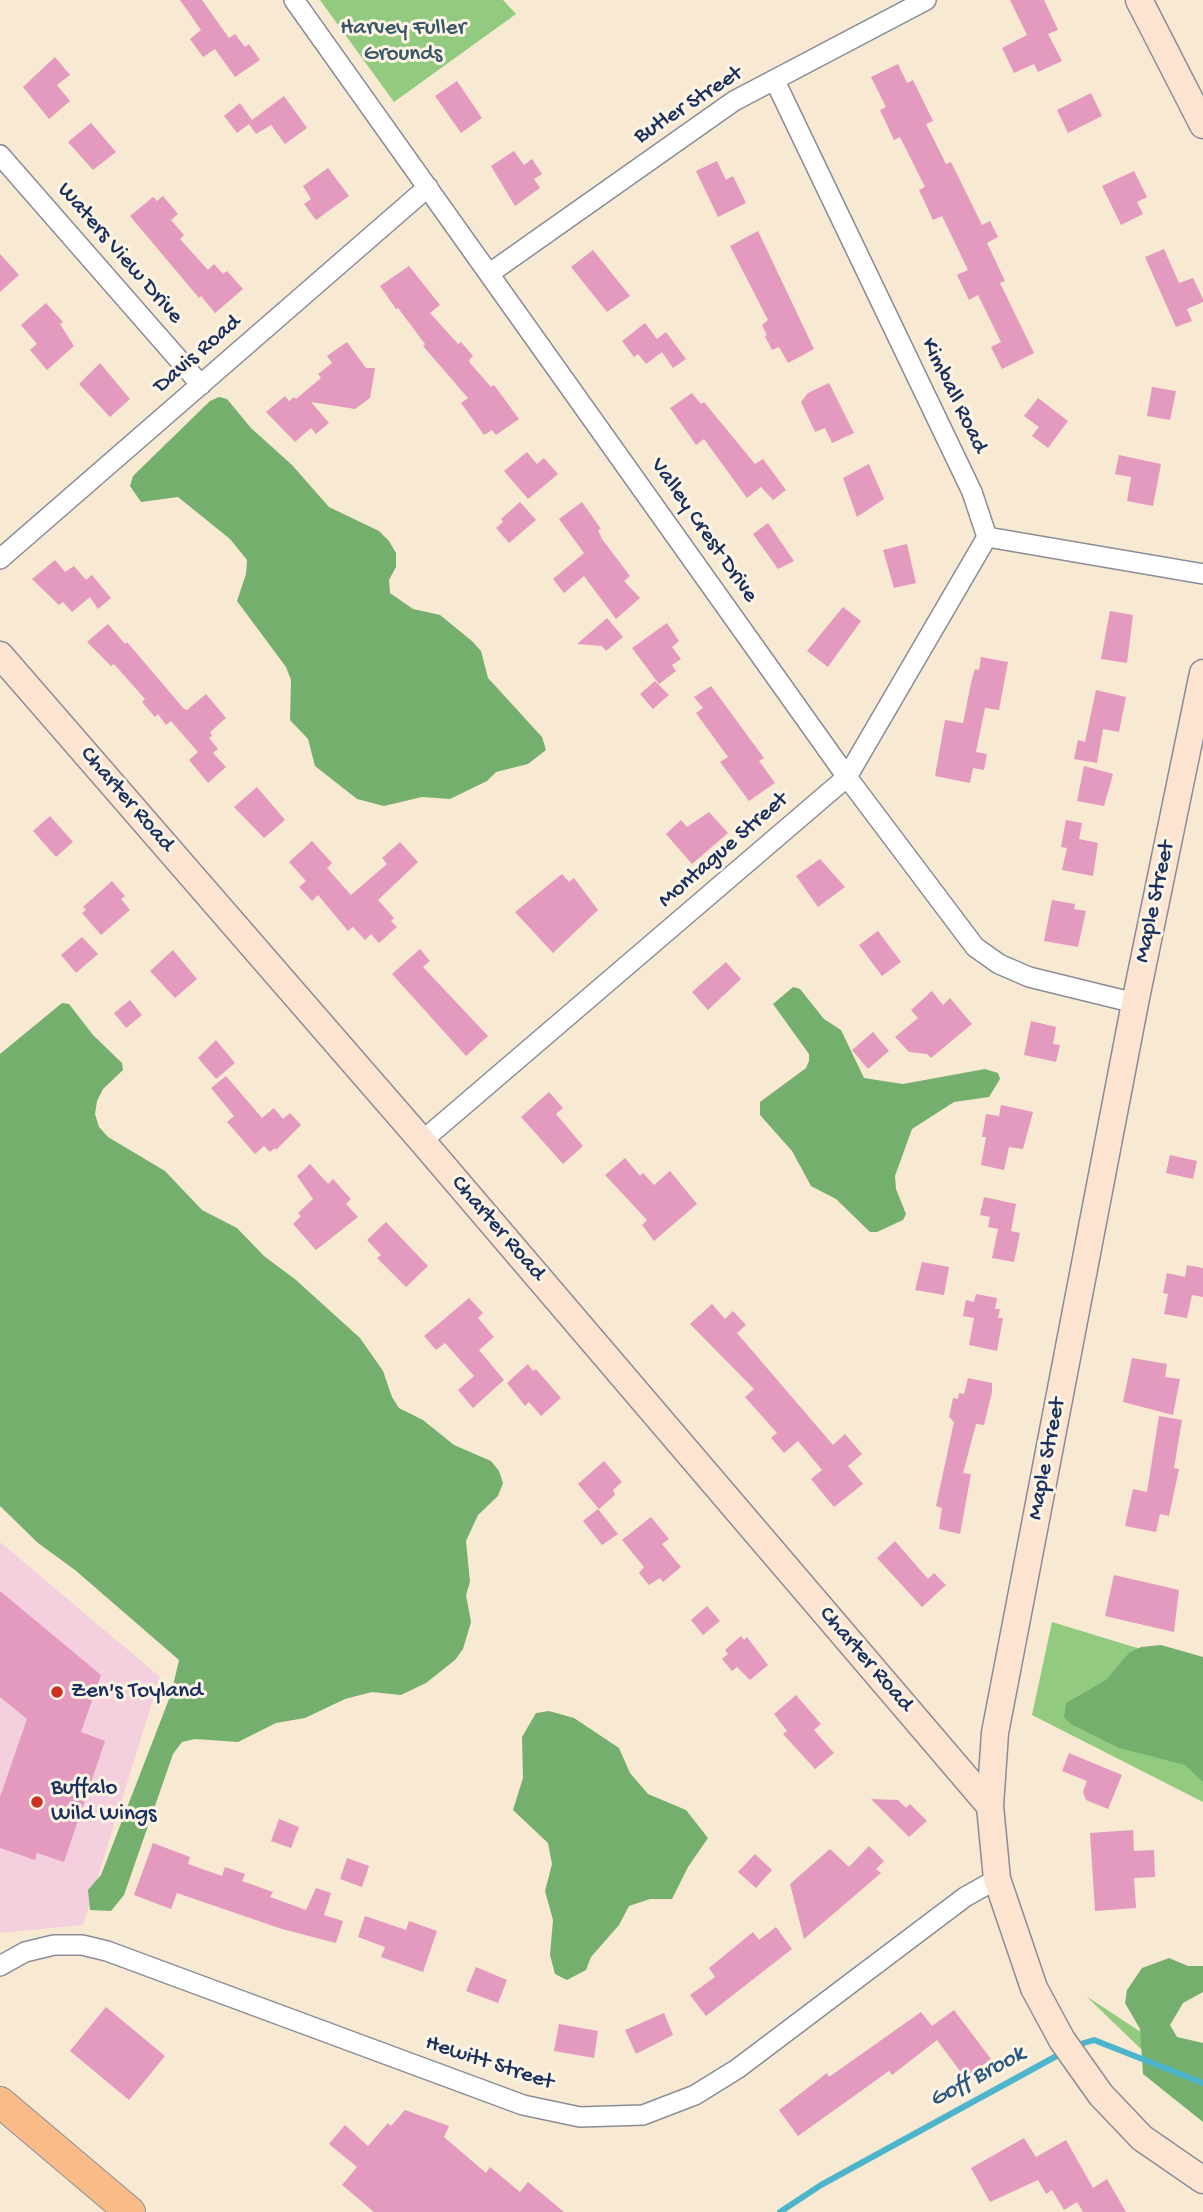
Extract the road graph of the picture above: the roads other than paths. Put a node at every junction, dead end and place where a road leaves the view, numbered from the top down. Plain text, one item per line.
1 (294, 0) edge
2 (926, 0) edge
3 (1139, 0) edge
4 (775, 81) junction
5 (1203, 125) edge
6 (0, 155) edge
7 (428, 187) junction
8 (490, 272) junction
9 (201, 385) junction
10 (987, 537) junction
11 (0, 559) edge
12 (1203, 574) edge
13 (0, 655) edge
14 (1203, 673) edge
15 (1198, 718) edge
16 (847, 777) junction
17 (1135, 1003) junction
18 (422, 1141) junction
19 (990, 1806) junction
20 (997, 1879) junction
21 (0, 1966) edge
22 (0, 2102) edge
23 (1203, 2180) edge
24 (130, 2212) edge

1 - 7 street, Valley Crest Drive
2 - 4 street, Butler Street
3 - 5 main road
4 - 8 street, Butler Street
4 - 10 street, Kimball Road
6 - 9 street, Waters View Drive
7 - 8 street, Valley Crest Drive
7 - 9 street, Davis Road
8 - 16 street, Valley Crest Drive
9 - 11 street, Davis Road
10 - 12 street
10 - 16 street, Montague Street
13 - 18 main road, Charter Road
14 - 15 main road, Maple Street
15 - 17 main road, Maple Street
16 - 17 street, Valley Crest Drive
16 - 18 street, Montague Street
17 - 19 main road, Maple Street
18 - 19 main road, Charter Road
19 - 20 main road, Maple Street
20 - 21 street, Hewitt Street
20 - 23 main road, Maple Street
22 - 24 main road

